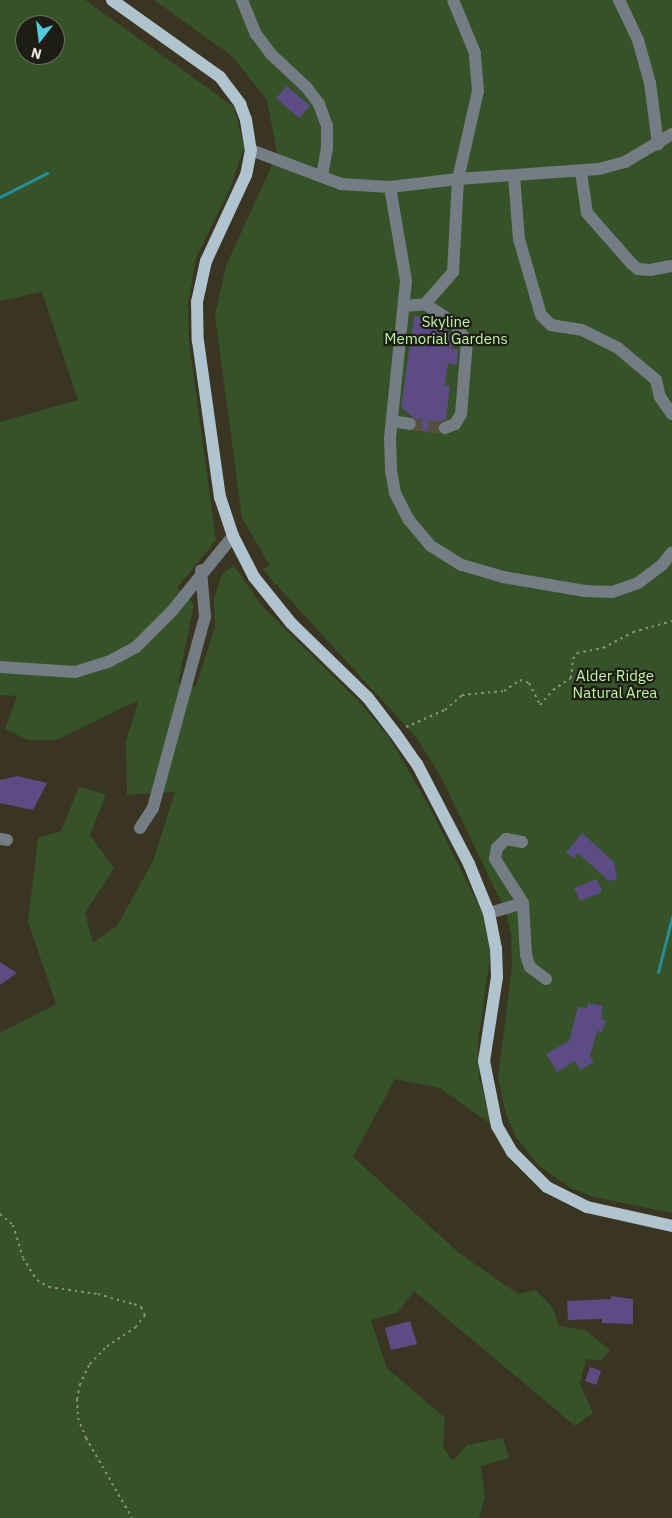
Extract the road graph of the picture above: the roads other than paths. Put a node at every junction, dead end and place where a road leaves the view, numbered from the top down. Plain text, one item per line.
1 (112, 0) edge
2 (242, 0) edge
3 (453, 0) edge
4 (619, 0) edge
5 (672, 134) edge
6 (658, 144) junction
7 (251, 150) junction
8 (581, 172) junction
9 (514, 176) junction
10 (322, 177) junction
11 (458, 178) junction
12 (390, 187) junction
13 (671, 266) edge
14 (425, 304) junction
15 (404, 306) junction
16 (672, 414) edge
17 (392, 421) junction
18 (410, 424) tunnel mouth
19 (444, 428) dead end
20 (233, 536) junction
21 (672, 552) edge
22 (201, 570) junction
23 (0, 667) edge
24 (140, 828) dead end
25 (522, 842) dead end
26 (524, 903) junction
27 (489, 912) junction
28 (546, 978) dead end
29 (672, 1226) edge

1 - 7 main road
2 - 10 street
3 - 11 street
4 - 6 street
5 - 6 street
6 - 8 street
7 - 10 street
7 - 20 main road
8 - 9 street
8 - 13 street
9 - 11 street
9 - 16 street
10 - 12 street
11 - 12 street
11 - 14 street
12 - 15 street
14 - 15 street
14 - 19 street
15 - 17 street
17 - 18 street
17 - 21 street
20 - 22 street
20 - 27 main road
22 - 23 street
22 - 24 street
25 - 26 street
26 - 27 street
26 - 28 street
27 - 29 main road

